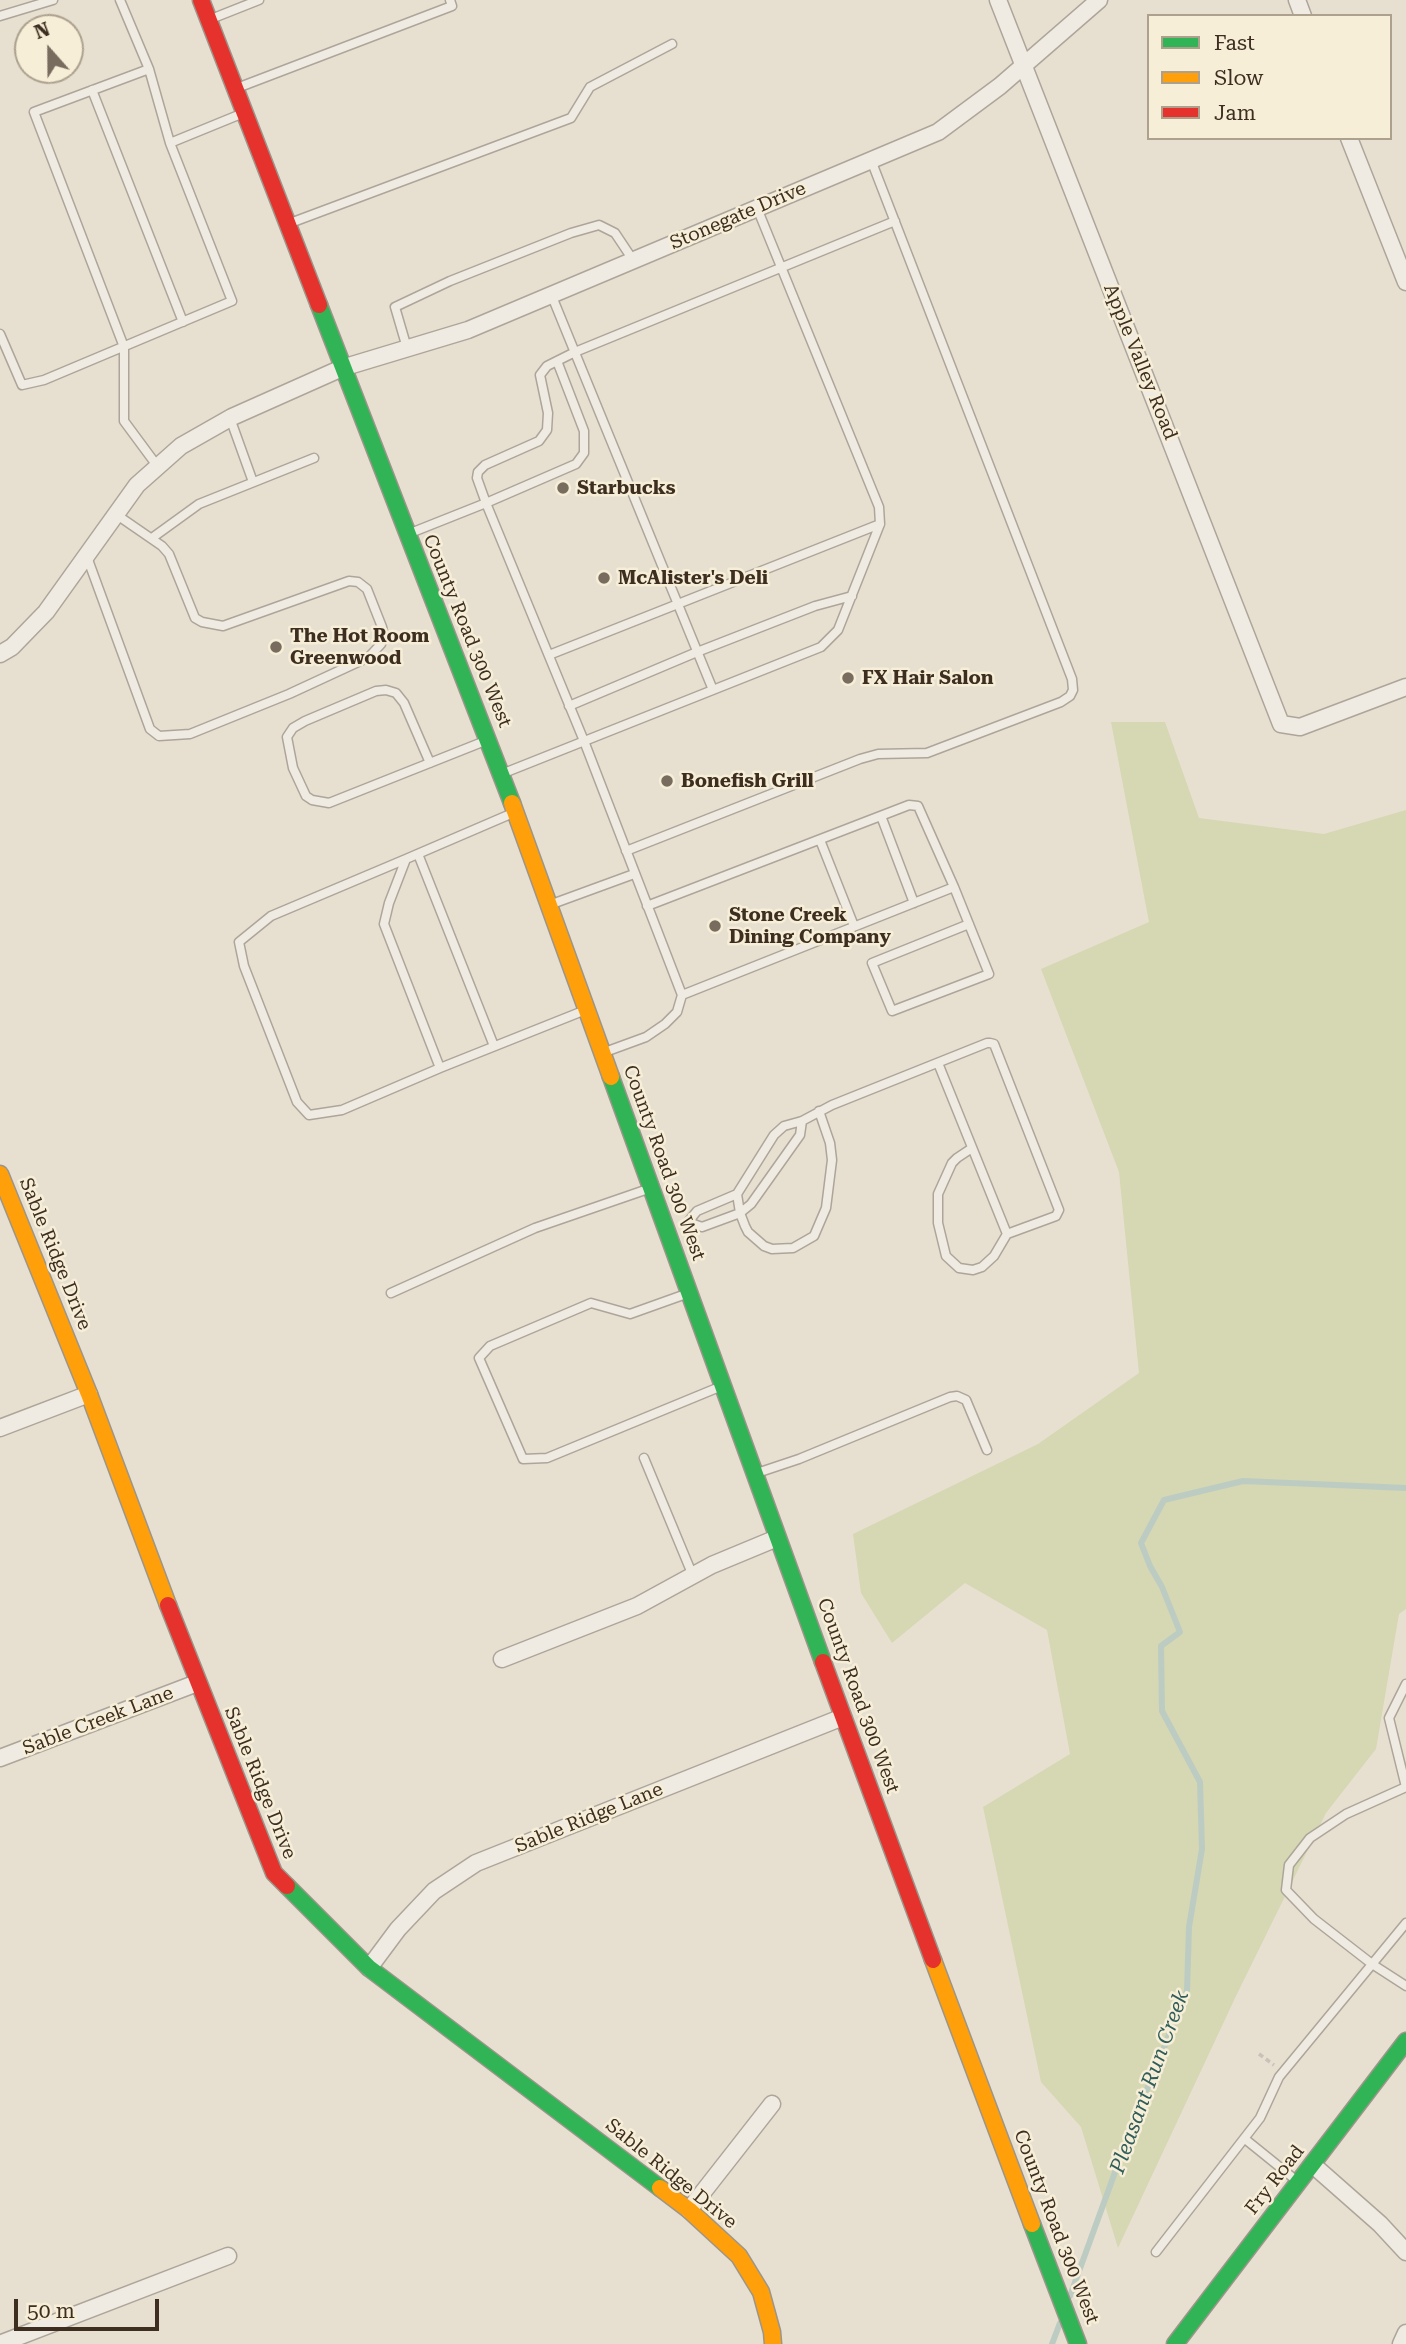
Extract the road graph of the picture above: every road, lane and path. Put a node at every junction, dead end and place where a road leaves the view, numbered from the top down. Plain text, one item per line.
1 (53, 0) edge
2 (120, 0) edge
3 (201, 0) edge
4 (259, 0) edge
5 (450, 0) edge
6 (998, 0) edge
7 (1099, 0) edge
8 (0, 16) edge
9 (208, 20) junction
10 (672, 44) dead end
11 (1023, 66) junction
12 (149, 69) junction
13 (235, 89) junction
14 (92, 90) junction
15 (244, 113) junction
16 (1350, 140) edge
17 (170, 143) junction
18 (871, 160) junction
19 (758, 208) junction
20 (895, 220) junction
21 (287, 224) junction
22 (633, 260) junction
23 (782, 267) junction
24 (1406, 282) edge
25 (551, 294) junction
26 (183, 322) junction
27 (0, 334) edge
28 (124, 347) junction
29 (407, 348) junction
30 (575, 352) junction
31 (556, 361) junction
32 (342, 368) junction
33 (230, 418) junction
34 (314, 458) dead end
35 (159, 467) junction
36 (253, 482) junction
37 (486, 503) junction
38 (117, 514) junction
39 (880, 524) junction
40 (407, 534) junction
41 (152, 538) junction
42 (87, 557) junction
43 (852, 596) junction
44 (677, 604) junction
45 (697, 652) junction
46 (0, 654) edge
47 (548, 655) junction
48 (1406, 687) edge
49 (713, 690) junction
50 (569, 706) junction
51 (488, 740) junction
52 (584, 741) junction
53 (430, 763) junction
54 (501, 774) junction
55 (516, 812) junction
56 (881, 816) junction
57 (820, 840) junction
58 (626, 851) junction
59 (418, 854) junction
60 (406, 859) junction
61 (634, 874) junction
62 (954, 887) junction
63 (914, 903) junction
64 (549, 905) junction
65 (647, 906) junction
66 (969, 924) junction
67 (854, 926) junction
68 (682, 995) junction
69 (587, 1009) junction
70 (494, 1046) junction
71 (602, 1053) junction
72 (938, 1063) junction
73 (440, 1068) junction
74 (819, 1111) junction
75 (802, 1121) junction
76 (972, 1148) junction
77 (0, 1174) edge
78 (651, 1188) junction
79 (737, 1194) junction
80 (740, 1213) junction
81 (688, 1222) junction
82 (666, 1230) junction
83 (1007, 1234) junction
84 (391, 1293) dead end
85 (688, 1293) junction
86 (722, 1386) junction
87 (89, 1394) junction
88 (0, 1428) edge
89 (987, 1450) dead end
90 (644, 1458) dead end
91 (754, 1474) junction
92 (777, 1538) junction
93 (693, 1576) junction
94 (502, 1660) dead end
95 (197, 1683) junction
96 (1406, 1684) edge
97 (843, 1717) junction
98 (0, 1758) edge
99 (1406, 1787) edge
100 (1406, 1923) edge
101 (1372, 1964) junction
102 (369, 1968) junction
103 (1406, 1986) edge
104 (1406, 2041) edge
105 (772, 2104) dead end
106 (1244, 2139) junction
107 (1313, 2165) junction
108 (1299, 2183) junction
109 (689, 2210) junction
110 (1156, 2252) dead end
111 (1406, 2252) edge
112 (228, 2256) dead end
113 (1406, 2333) edge
114 (2, 2341) edge
115 (773, 2344) edge
116 (1078, 2344) edge
117 (1175, 2344) edge
118 (1401, 2344) edge

1 - 8 lane
2 - 12 lane
3 - 9 main road, County Road 300 West
4 - 9 lane
5 - 13 lane
6 - 11 street, Apple Valley Road
7 - 11 street, Stonegate Drive
9 - 13 main road, County Road 300 West
10 - 21 lane
11 - 18 street, Stonegate Drive
11 - 48 street, Apple Valley Road
12 - 14 lane
12 - 17 lane
13 - 15 main road, County Road 300 West
14 - 26 lane
14 - 28 lane
15 - 17 lane
15 - 21 main road, County Road 300 West
16 - 24 street
17 - 26 lane
18 - 19 street, Stonegate Drive
18 - 20 lane
19 - 22 street, Stonegate Drive
19 - 23 lane
20 - 23 lane
20 - 58 lane
21 - 32 main road, County Road 300 West
22 - 25 street, Stonegate Drive
22 - 29 lane
23 - 30 lane
23 - 39 lane
25 - 29 street, Stonegate Drive
25 - 30 lane
26 - 28 lane
27 - 28 lane
28 - 35 lane
29 - 32 street, Stonegate Drive
30 - 31 lane
30 - 44 lane
31 - 37 lane
31 - 37 lane
32 - 33 street, Stonegate Drive
32 - 40 main road, County Road 300 West
33 - 35 street, Stonegate Drive
33 - 36 lane
34 - 36 lane
35 - 38 street, Stonegate Drive
36 - 41 lane
37 - 40 lane
37 - 47 lane
38 - 41 lane
38 - 42 street, Stonegate Drive
39 - 43 lane
39 - 44 lane
40 - 51 main road, County Road 300 West
41 - 42 lane
42 - 46 street, Stonegate Drive
43 - 45 lane
43 - 49 lane
44 - 45 lane
44 - 47 lane
45 - 49 lane
45 - 50 lane
47 - 50 lane
49 - 52 lane
50 - 52 lane
51 - 53 lane
51 - 54 main road, County Road 300 West
52 - 54 lane
52 - 58 lane
53 - 53 lane
54 - 55 main road, County Road 300 West
55 - 59 lane
55 - 64 main road, County Road 300 West
56 - 57 lane
56 - 62 lane
56 - 63 lane
57 - 65 lane
57 - 67 lane
58 - 61 lane
59 - 60 lane
59 - 70 lane
60 - 73 lane
60 - 73 lane
61 - 64 lane
61 - 65 lane
62 - 63 lane
62 - 66 lane
63 - 67 lane
64 - 69 main road, County Road 300 West
65 - 68 lane
66 - 66 lane
67 - 68 lane
68 - 71 lane
69 - 70 lane
69 - 71 main road, County Road 300 West
70 - 73 lane
71 - 78 main road, County Road 300 West
72 - 74 lane
72 - 76 lane
72 - 83 lane
74 - 75 lane
74 - 80 lane
75 - 79 lane
75 - 80 lane
76 - 83 lane
76 - 83 lane
77 - 87 main road, Sable Ridge Drive
78 - 82 main road, County Road 300 West
78 - 84 lane
79 - 80 lane
79 - 81 lane
80 - 81 lane
81 - 82 lane
82 - 85 main road, County Road 300 West
85 - 86 main road, County Road 300 West
85 - 86 lane
86 - 91 main road, County Road 300 West
87 - 88 street
87 - 95 main road, Sable Ridge Drive
89 - 91 lane
90 - 93 lane
91 - 92 main road, County Road 300 West
92 - 93 street
92 - 97 main road, County Road 300 West
93 - 94 street
95 - 98 street, Sable Creek Lane
95 - 102 main road, Sable Ridge Drive
96 - 99 lane
97 - 102 street, Sable Ridge Lane
97 - 116 main road, County Road 300 West
99 - 101 lane
100 - 101 lane
101 - 103 lane
101 - 106 lane
102 - 109 main road, Sable Ridge Drive
104 - 107 main road, Fry Road
105 - 109 street
106 - 108 lane
106 - 110 lane
107 - 108 main road, Fry Road
107 - 111 street
108 - 117 main road, Fry Road
109 - 115 main road, Sable Ridge Drive
112 - 114 street
113 - 118 street

